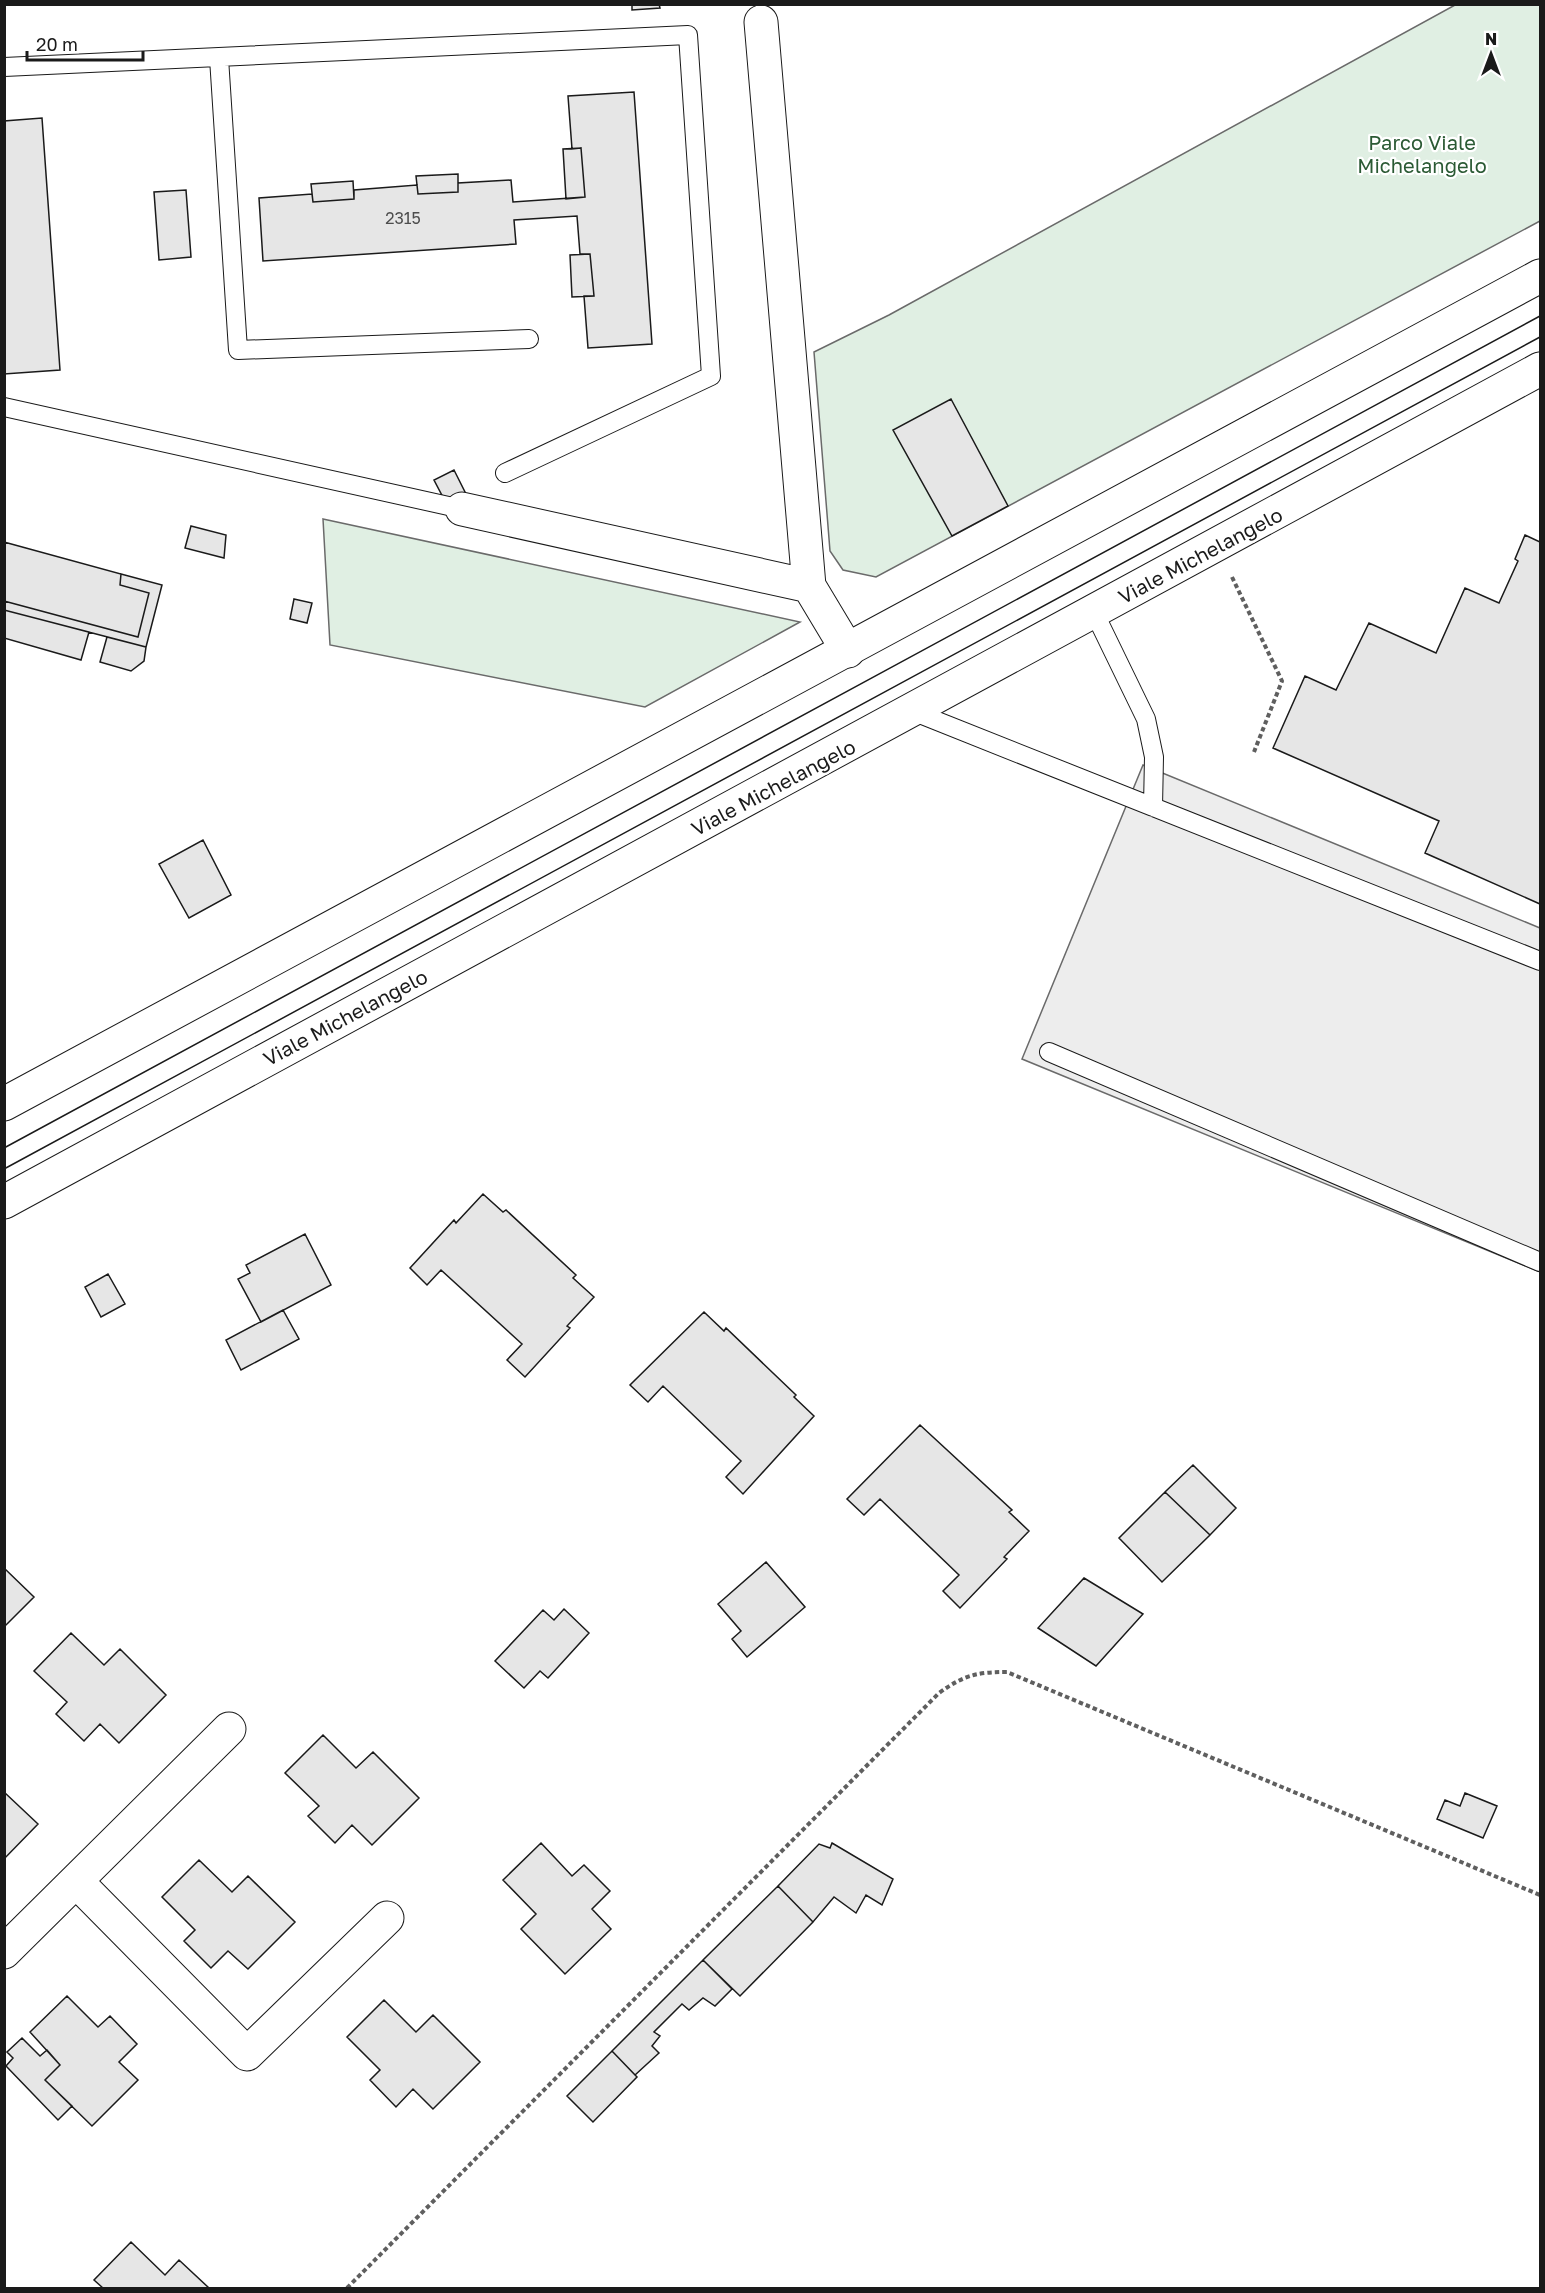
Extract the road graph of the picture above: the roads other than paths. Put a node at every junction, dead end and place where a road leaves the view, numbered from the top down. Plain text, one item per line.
1 (761, 22) dead end
2 (219, 58) junction
3 (4, 67) edge
4 (1540, 276) edge
5 (529, 339) dead end
6 (1540, 369) edge
7 (4, 407) edge
8 (505, 473) dead end
9 (462, 509) joint
10 (809, 586) junction
11 (1094, 612) junction
12 (848, 651) junction
13 (912, 711) junction
14 (1153, 807) junction
15 (1540, 961) edge
16 (1050, 1052) dead end
17 (4, 1104) edge
18 (4, 1202) edge
19 (1540, 1262) edge
20 (229, 1729) dead end
21 (76, 1881) junction
22 (387, 1918) dead end
23 (4, 1952) edge

1 - 10 street
2 - 3 lane
2 - 5 lane
2 - 8 lane
4 - 12 street
6 - 11 street, Viale Michelangelo
7 - 9 lane
9 - 10 street
10 - 12 street
11 - 13 street, Viale Michelangelo
11 - 14 lane
12 - 17 street
13 - 14 lane
13 - 18 street, Viale Michelangelo
14 - 15 lane
16 - 19 lane
20 - 21 street
21 - 22 street
21 - 23 street

